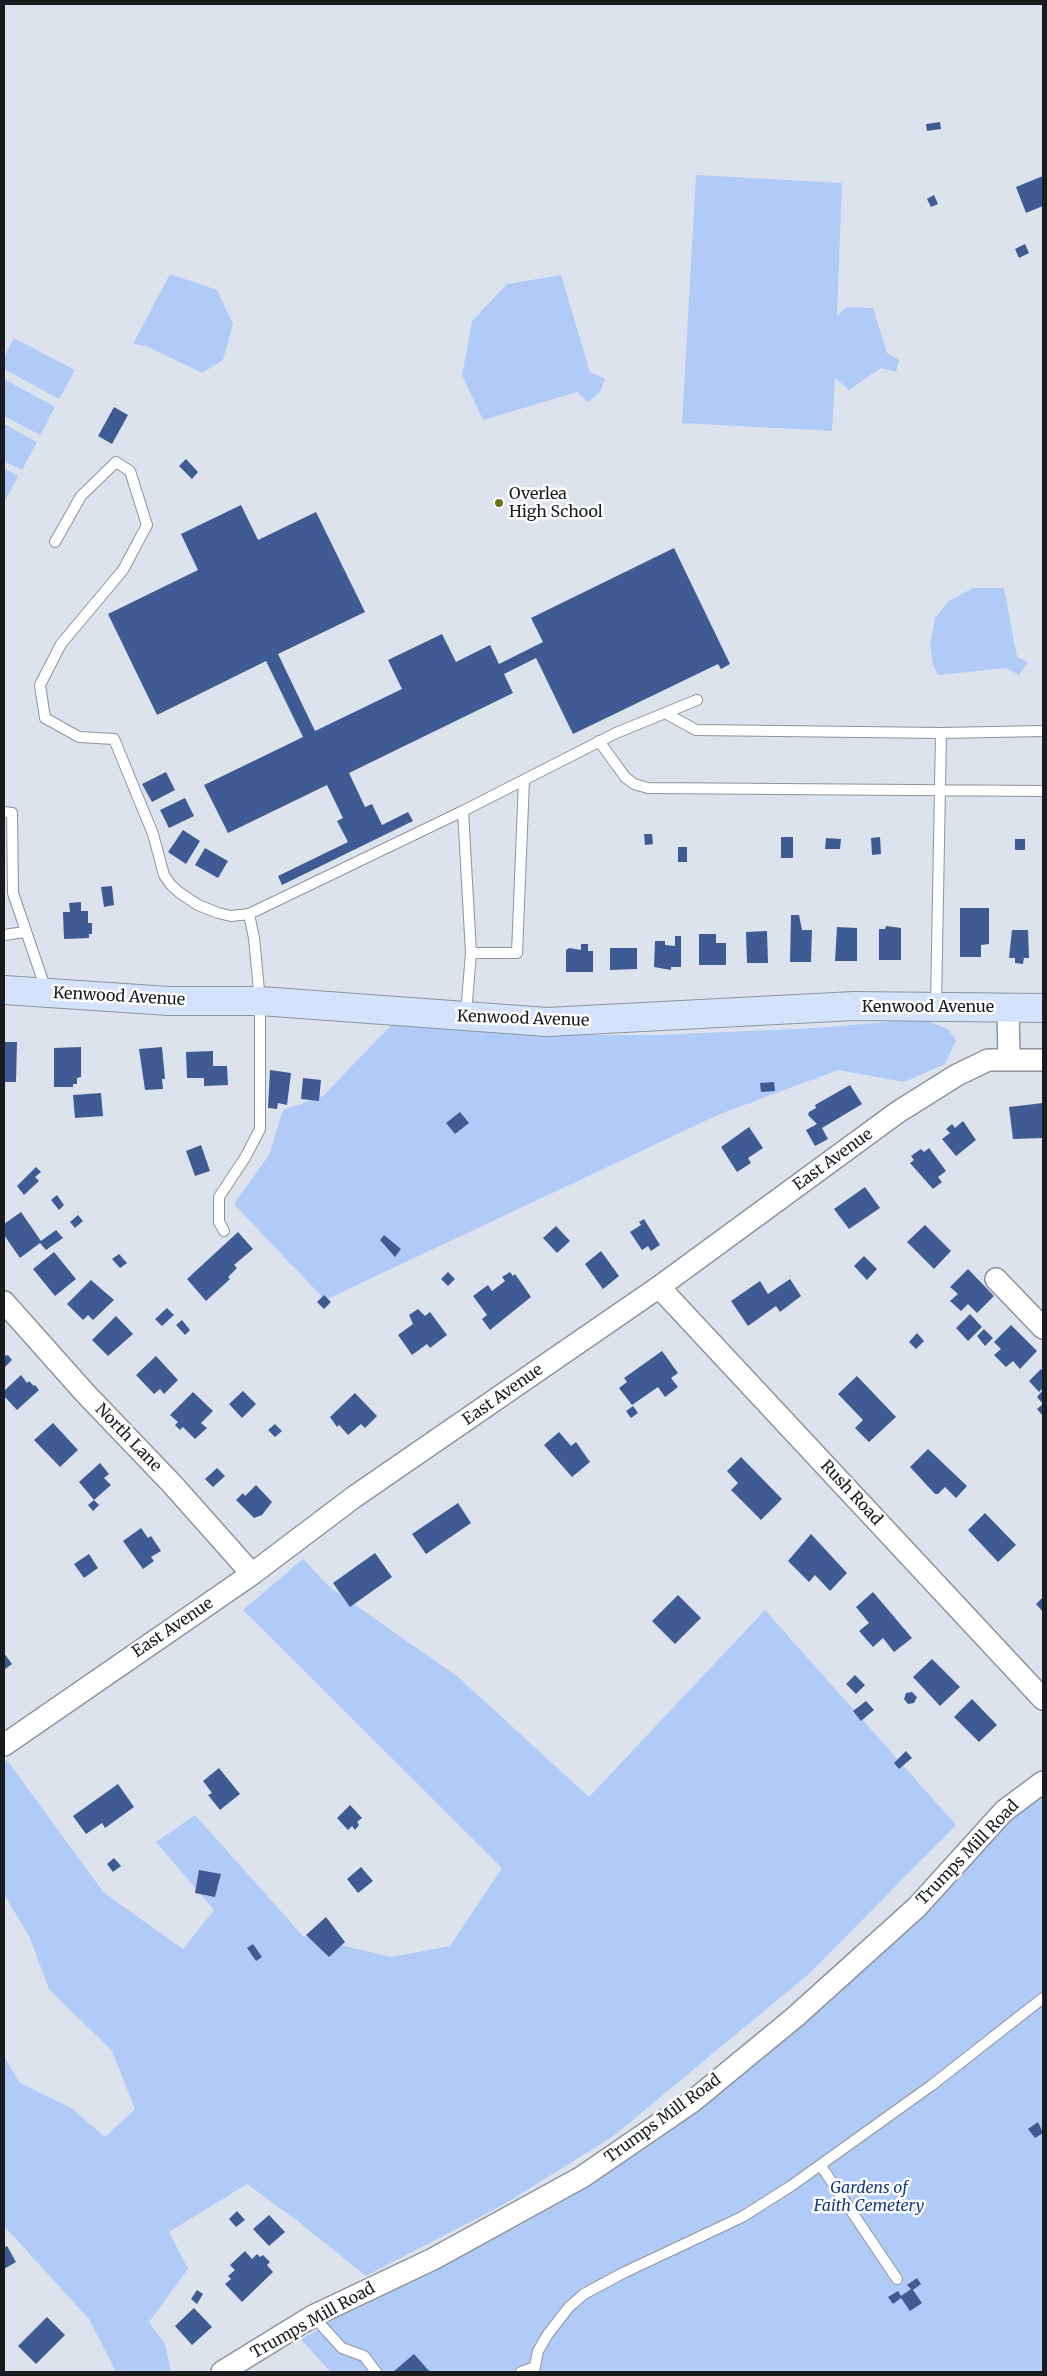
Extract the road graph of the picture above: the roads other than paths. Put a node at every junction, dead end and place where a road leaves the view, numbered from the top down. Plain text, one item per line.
1 (55, 542) dead end
2 (697, 700) dead end
3 (665, 713) junction
4 (1043, 731) edge
5 (941, 733) junction
6 (599, 741) junction
7 (524, 780) junction
8 (940, 791) junction
9 (1043, 791) edge
10 (462, 811) junction
11 (4, 812) edge
12 (249, 914) junction
13 (25, 932) junction
14 (4, 935) edge
15 (471, 952) junction
16 (4, 990) edge
17 (47, 993) junction
18 (260, 1001) junction
19 (936, 1006) junction
20 (1008, 1007) junction
21 (1043, 1008) edge
22 (466, 1018) junction
23 (1009, 1059) junction
24 (1043, 1060) edge
25 (224, 1231) dead end
26 (996, 1279) dead end
27 (659, 1287) junction
28 (4, 1302) edge
29 (1043, 1328) edge
30 (252, 1574) junction
31 (1043, 1699) edge
32 (4, 1745) edge
33 (1043, 1782) edge
34 (1043, 1998) edge
35 (821, 2166) junction
36 (897, 2279) dead end
37 (314, 2316) junction
38 (534, 2370) edge
39 (223, 2372) edge
40 (376, 2372) edge
41 (521, 2372) edge

1 - 12 lane
2 - 3 lane
3 - 5 lane
3 - 6 lane
4 - 5 lane
5 - 8 lane
6 - 7 lane
6 - 8 lane
7 - 10 lane
7 - 15 lane
8 - 9 lane
8 - 19 lane
10 - 12 lane
10 - 15 lane
11 - 13 lane
12 - 18 lane
13 - 14 lane
13 - 17 lane
15 - 22 lane
16 - 17 main road, Kenwood Avenue
17 - 18 main road, Kenwood Avenue
18 - 22 main road, Kenwood Avenue
18 - 25 lane
19 - 20 main road, Kenwood Avenue
19 - 22 main road, Kenwood Avenue
20 - 21 main road, Kenwood Avenue
20 - 23 street
23 - 24 street, East Avenue
23 - 27 street, East Avenue
26 - 29 street
27 - 30 street, East Avenue
27 - 31 street, Rush Road
28 - 30 street, North Lane
30 - 32 street, East Avenue
33 - 37 street, Trumps Mill Road
34 - 35 lane
35 - 36 lane
35 - 38 lane
37 - 39 street, Trumps Mill Road
37 - 40 lane
38 - 41 lane

